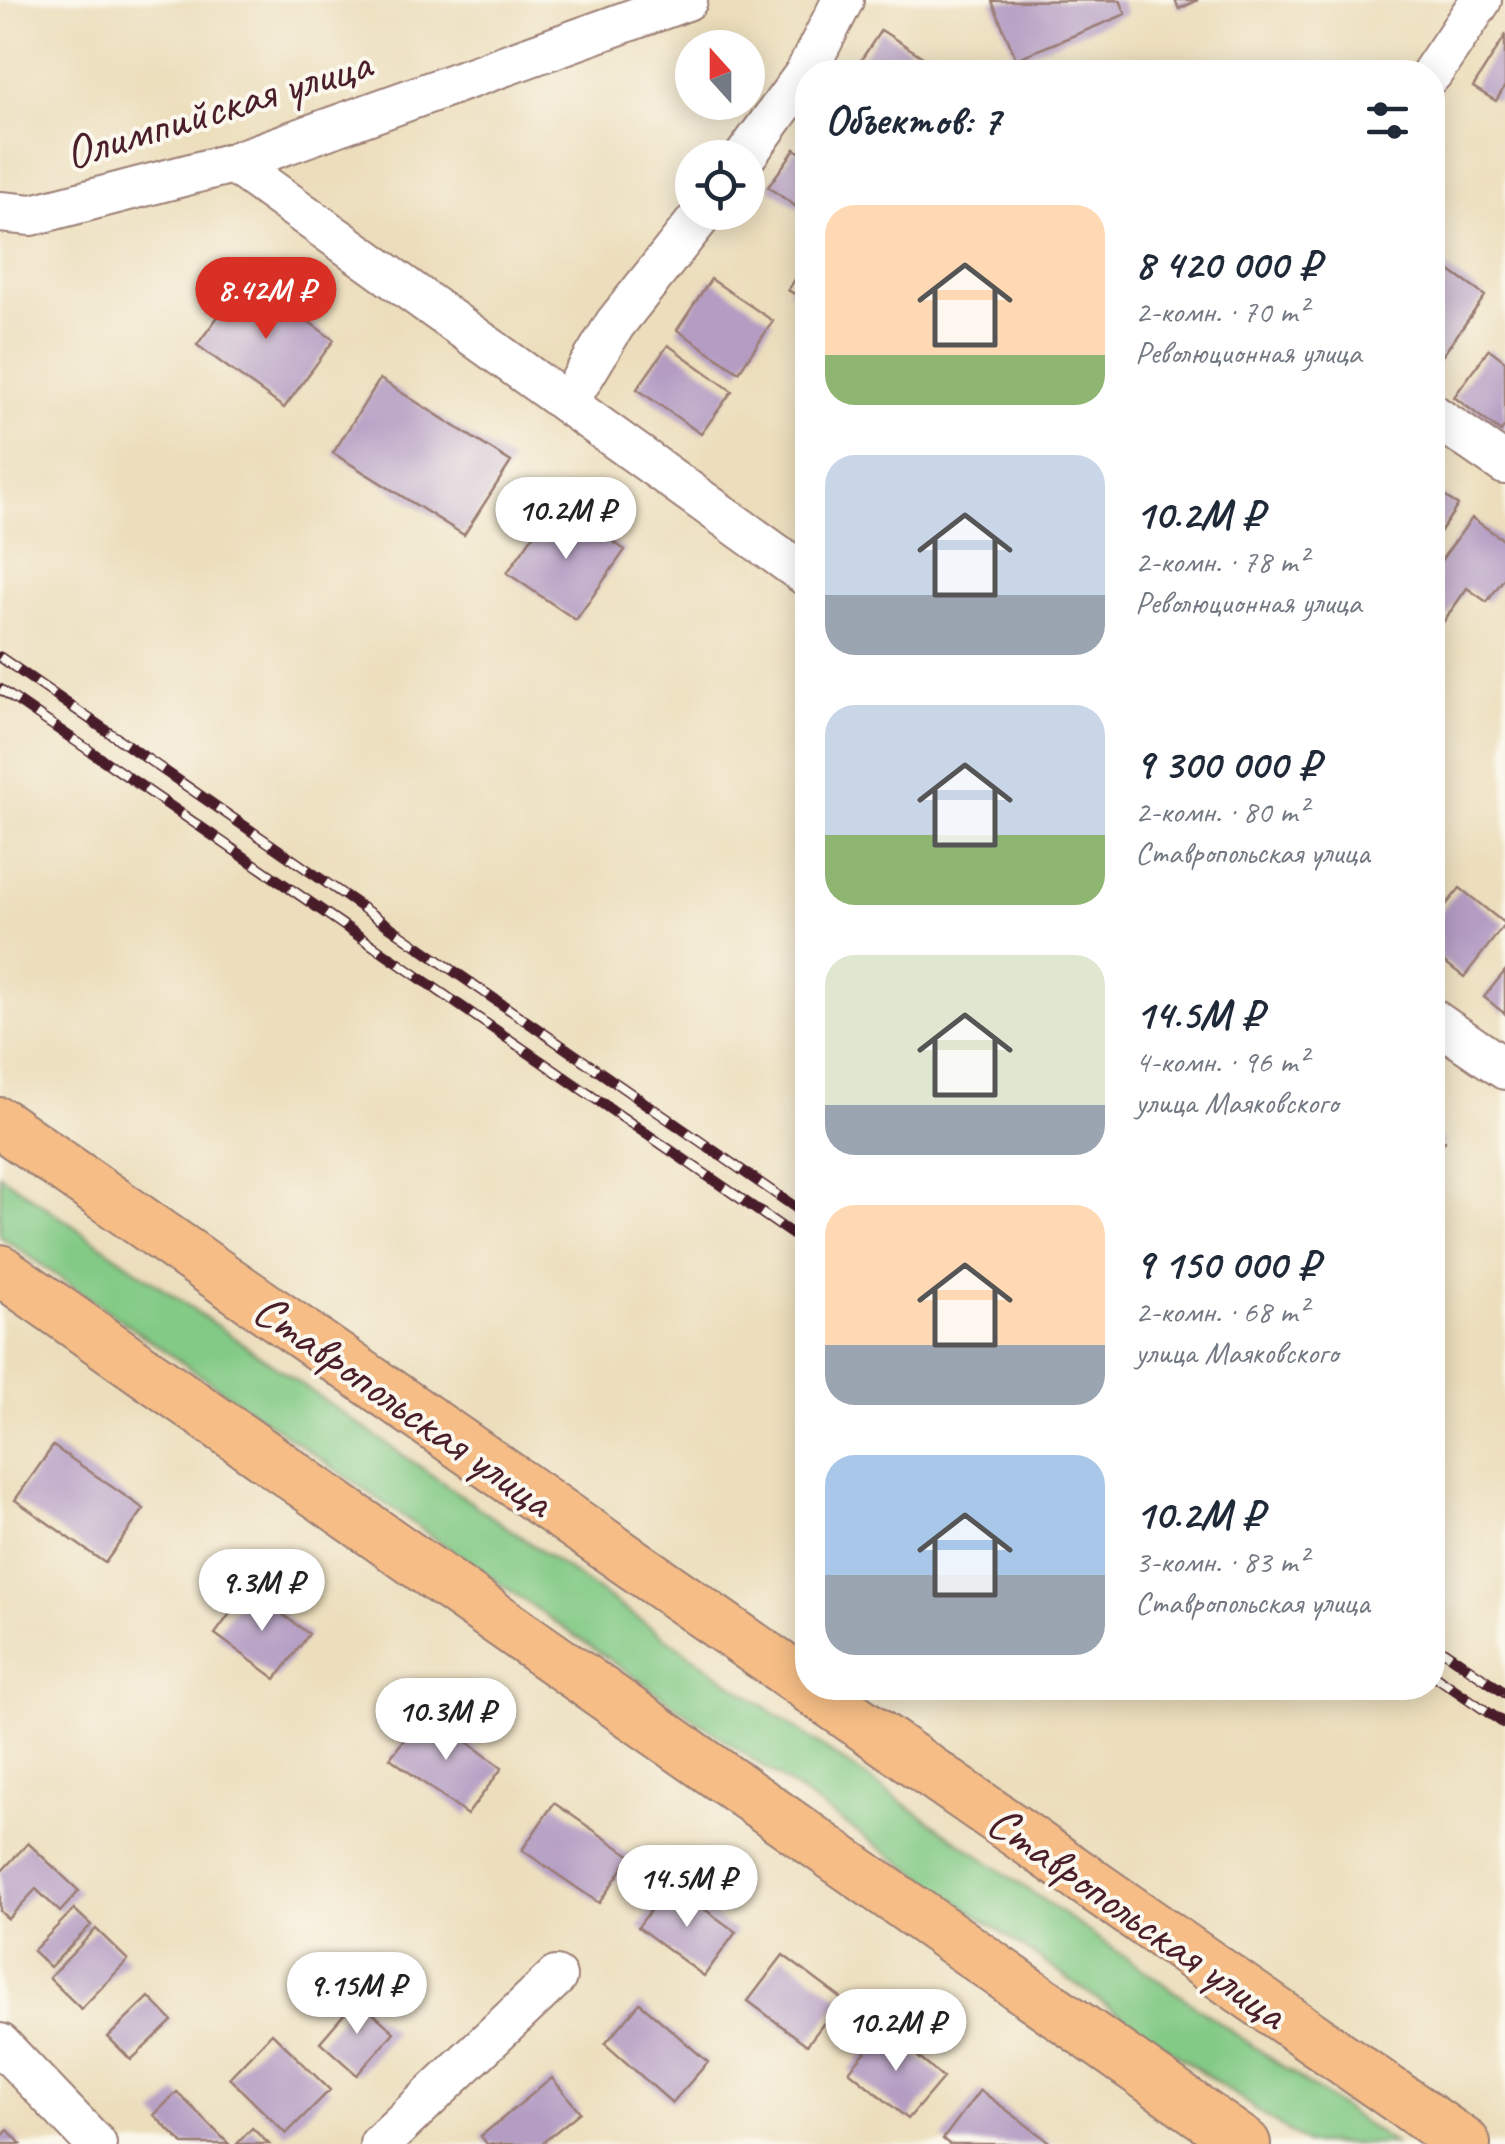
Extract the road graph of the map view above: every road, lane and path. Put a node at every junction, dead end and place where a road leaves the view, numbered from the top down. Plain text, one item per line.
1 (687, 0) edge
2 (843, 0) edge
3 (1482, 0) edge
4 (813, 60) edge
5 (1441, 60) edge
6 (795, 89) edge
7 (757, 140) edge
8 (234, 163) junction
9 (0, 212) edge
10 (690, 230) edge
11 (568, 402) junction
12 (1445, 423) edge
13 (1505, 464) edge
14 (795, 568) edge
15 (1445, 1028) edge
16 (1505, 1069) edge
17 (0, 1122) edge
18 (0, 1270) edge
19 (795, 1677) edge
20 (828, 1700) edge
21 (556, 1977) dead end
22 (0, 2044) edge
23 (96, 2144) edge
24 (380, 2144) edge
25 (1245, 2144) edge
26 (1466, 2144) edge

1 - 8 street, Олимпийская улица
2 - 4 street
3 - 5 street
6 - 7 street
8 - 9 street, Олимпийская улица
8 - 11 street
10 - 11 street
11 - 14 street
12 - 13 street
15 - 16 street
17 - 19 main road, Ставропольская улица
18 - 25 main road
20 - 26 main road, Ставропольская улица
21 - 24 street
22 - 23 street

